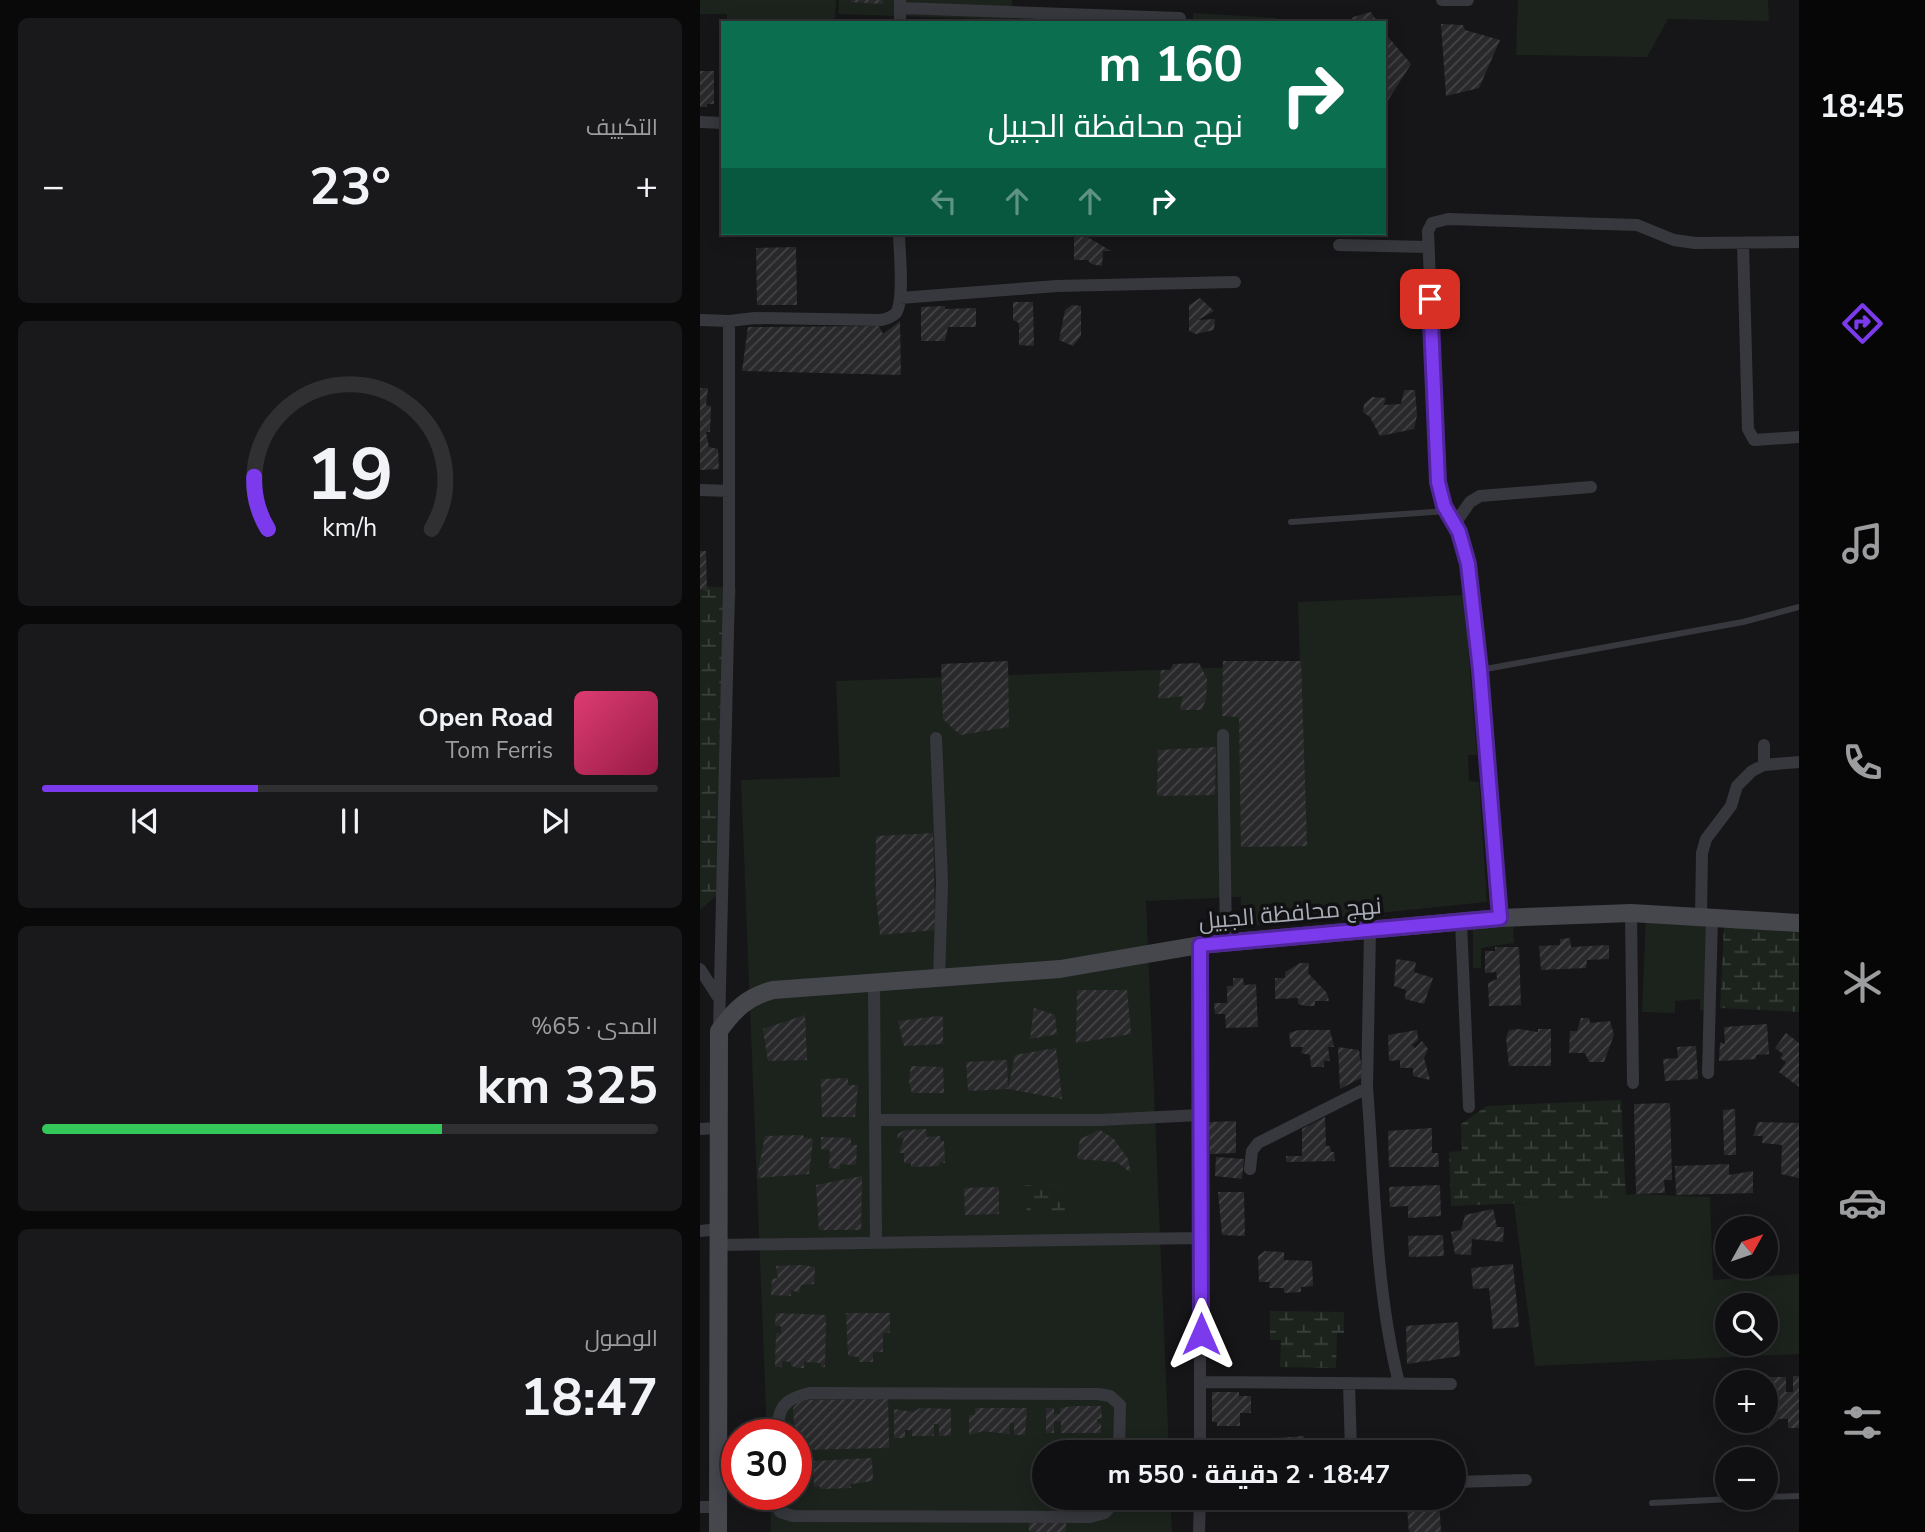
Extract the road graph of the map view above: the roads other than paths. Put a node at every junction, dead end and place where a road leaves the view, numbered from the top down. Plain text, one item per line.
1 (1468, 0) edge
2 (1442, 1) edge
3 (900, 4) edge
4 (1180, 19) dead end
5 (700, 122) edge
6 (721, 123) edge
7 (899, 235) edge
8 (1799, 242) edge
9 (1743, 244) junction
10 (1339, 245) dead end
11 (1427, 247) junction
12 (1235, 282) dead end
13 (900, 298) junction
14 (700, 320) edge
15 (729, 321) junction
16 (1799, 437) edge
17 (1591, 487) dead end
18 (700, 489) edge
19 (729, 491) junction
20 (1447, 511) junction
21 (1291, 522) dead end
22 (1454, 525) junction
23 (1799, 607) edge
24 (1480, 670) junction
25 (1223, 735) dead end
26 (936, 738) dead end
27 (1764, 745) dead end
28 (1799, 762) edge
29 (1764, 765) junction
30 (1631, 913) junction
31 (1707, 916) junction
32 (1500, 918) junction
33 (1461, 922) junction
34 (1799, 923) edge
35 (1370, 931) junction
36 (1226, 943) junction
37 (1200, 945) junction
38 (700, 969) edge
39 (939, 979) junction
40 (874, 984) junction
41 (719, 997) junction
42 (719, 1031) junction
43 (1708, 1073) dead end
44 (1633, 1083) dead end
45 (1367, 1088) junction
46 (1469, 1107) dead end
47 (1200, 1115) junction
48 (875, 1120) junction
49 (709, 1129) edge
50 (1250, 1169) dead end
51 (700, 1231) edge
52 (720, 1237) junction
53 (1200, 1238) junction
54 (876, 1242) junction
55 (1201, 1381) junction
56 (1349, 1383) junction
57 (1399, 1384) junction
58 (1451, 1384) dead end
59 (780, 1419) edge
60 (1119, 1440) edge
61 (1200, 1440) edge
62 (1351, 1440) edge
63 (716, 1454) junction
64 (721, 1454) edge
65 (1525, 1480) dead end
66 (1466, 1482) edge
67 (1799, 1496) edge
68 (1778, 1497) edge
69 (1715, 1500) edge
70 (1652, 1503) dead end
71 (709, 1507) edge
72 (779, 1510) edge
73 (1107, 1510) edge
74 (1200, 1510) edge
75 (718, 1532) edge
76 (1199, 1532) edge

1 - 2 street
3 - 4 street
5 - 6 street
7 - 13 street
8 - 9 street
9 - 11 street
9 - 16 street
10 - 11 street
11 - 20 street
12 - 13 street
13 - 15 street
14 - 15 street
15 - 19 street
17 - 22 street
18 - 19 street
19 - 41 street
20 - 21 lane
20 - 22 street
22 - 24 street
23 - 24 lane
24 - 32 street
25 - 36 street
26 - 39 street
27 - 29 street
28 - 29 street
29 - 31 street
30 - 31 street, نهج محافظة الجبيل
30 - 32 street, نهج محافظة الجبيل
30 - 44 street
31 - 34 street, نهج محافظة الجبيل
31 - 43 street
32 - 33 street, نهج محافظة الجبيل
33 - 35 street, نهج محافظة الجبيل
33 - 46 street
35 - 36 street, نهج محافظة الجبيل
35 - 45 street
36 - 37 street, نهج محافظة الجبيل
37 - 39 street, نهج محافظة الجبيل
37 - 47 street
38 - 41 street
39 - 40 street, نهج محافظة الجبيل
40 - 42 street, نهج محافظة الجبيل
40 - 48 street
41 - 42 street
42 - 49 street
45 - 50 street
45 - 57 street
47 - 48 street
47 - 53 street
48 - 54 street
49 - 52 street
51 - 52 street
52 - 54 street
52 - 63 street
53 - 54 street
53 - 55 street
55 - 56 street
55 - 61 street
56 - 57 street
56 - 62 street
57 - 58 street
59 - 60 street
63 - 64 street
63 - 71 street
65 - 66 street
67 - 68 lane
69 - 70 lane
71 - 75 street
72 - 73 street
74 - 76 street

